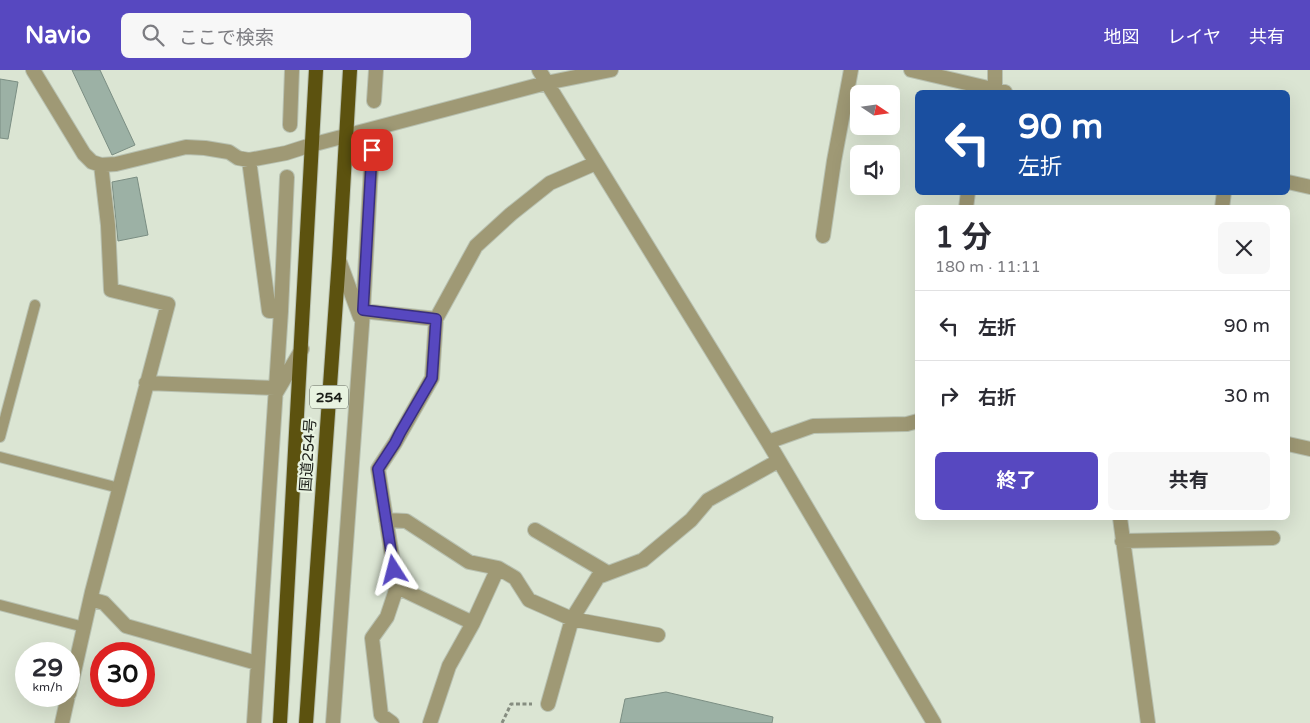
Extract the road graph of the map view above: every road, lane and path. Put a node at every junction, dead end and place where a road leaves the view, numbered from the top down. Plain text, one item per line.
1 (33, 70) edge
2 (292, 70) edge
3 (316, 70) edge
4 (350, 70) edge
5 (376, 70) edge
6 (539, 70) edge
7 (611, 70) edge
8 (851, 70) edge
9 (911, 70) edge
10 (995, 70) edge
11 (546, 83) junction
12 (994, 90) edge
13 (998, 90) edge
14 (374, 101) dead end
15 (290, 125) dead end
16 (345, 136) junction
17 (312, 145) junction
18 (372, 150) dead end
19 (249, 160) junction
20 (596, 163) junction
21 (101, 165) junction
22 (288, 177) dead end
23 (1290, 182) edge
24 (1310, 187) edge
25 (823, 236) dead end
26 (338, 260) junction
27 (35, 305) dead end
28 (281, 311) junction
29 (362, 316) junction
30 (436, 319) junction
31 (302, 349) junction
32 (146, 383) junction
33 (274, 392) junction
34 (915, 422) edge
35 (0, 437) edge
36 (768, 442) junction
37 (1290, 444) edge
38 (1310, 449) edge
39 (0, 457) edge
40 (778, 461) junction
41 (119, 488) junction
42 (386, 520) junction
43 (1120, 520) edge
44 (536, 530) dead end
45 (1273, 538) dead end
46 (1122, 540) junction
47 (498, 568) junction
48 (608, 573) junction
49 (397, 587) junction
50 (90, 599) junction
51 (0, 605) edge
52 (572, 619) junction
53 (473, 623) junction
54 (84, 627) junction
55 (658, 635) dead end
56 (80, 645) edge
57 (258, 663) junction
58 (548, 704) joint
59 (66, 707) edge
60 (62, 723) edge
61 (254, 723) edge
62 (280, 723) edge
63 (306, 723) edge
64 (333, 723) edge
65 (392, 723) edge
66 (430, 723) edge
67 (502, 723) edge
68 (934, 723) edge
69 (1148, 723) edge

1 - 21 street
2 - 15 street
3 - 17 highway, 国道254号 / 254
4 - 16 highway, 国道254号 / 254
5 - 14 street
6 - 11 street
7 - 11 street
8 - 25 street
9 - 12 street
10 - 13 street
11 - 16 street
11 - 20 street
16 - 17 street
16 - 26 highway, 国道254号 / 254
17 - 19 street
17 - 31 highway, 国道254号 / 254
18 - 29 street
19 - 21 street
19 - 28 street
20 - 30 street
20 - 36 street
21 - 32 street
22 - 28 street
23 - 24 street
26 - 29 street
26 - 63 highway, 国道254号 / 254
27 - 35 lane
28 - 33 street
29 - 30 street
29 - 64 street
30 - 42 street
31 - 33 street
31 - 62 highway, 国道254号 / 254
32 - 33 street
32 - 41 street
33 - 57 street
34 - 36 street
36 - 40 street
37 - 38 street
39 - 41 lane
40 - 48 street
40 - 68 street
41 - 50 street
42 - 47 street
42 - 49 street
43 - 46 street
44 - 48 street
45 - 46 street
46 - 69 street
47 - 52 street
47 - 53 street
48 - 52 street
49 - 53 street
49 - 65 street
50 - 54 street
50 - 57 street
51 - 54 lane
52 - 55 street
52 - 58 street
53 - 66 street
54 - 56 street
57 - 61 street
58 - 67 path
59 - 60 street

